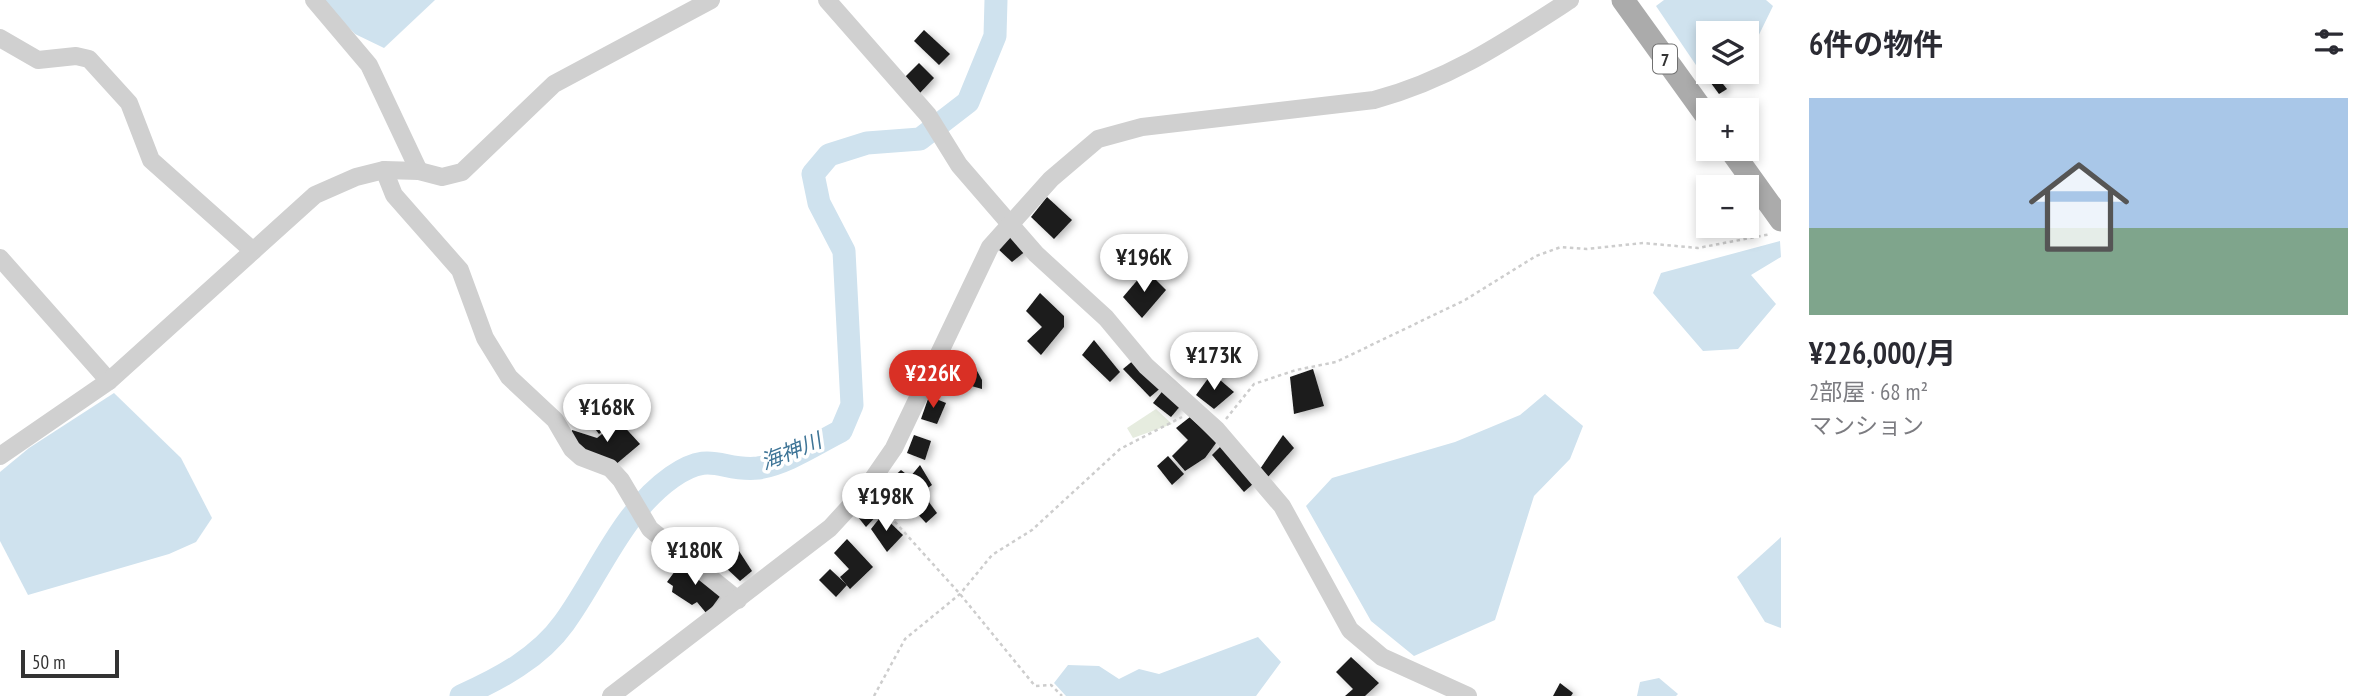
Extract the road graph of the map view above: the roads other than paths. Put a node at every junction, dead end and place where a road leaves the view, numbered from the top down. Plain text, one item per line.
1 (314, 0) edge
2 (711, 0) edge
3 (827, 0) edge
4 (1570, 0) edge
5 (1623, 0) edge
6 (0, 38) edge
7 (1696, 101) edge
8 (1739, 161) edge
9 (384, 170) junction
10 (419, 171) junction
11 (1781, 220) edge
12 (1010, 225) junction
13 (253, 251) junction
14 (0, 258) edge
15 (109, 381) junction
16 (0, 456) edge
17 (738, 600) junction
18 (611, 696) edge
19 (1468, 696) edge

1 - 10 street
2 - 10 street
3 - 12 street
4 - 12 street
5 - 7 main road, 7
6 - 13 street
8 - 11 main road
9 - 10 street
9 - 13 street
9 - 17 street
12 - 17 street
12 - 19 street
13 - 15 street
14 - 15 street
15 - 16 street
17 - 18 street

